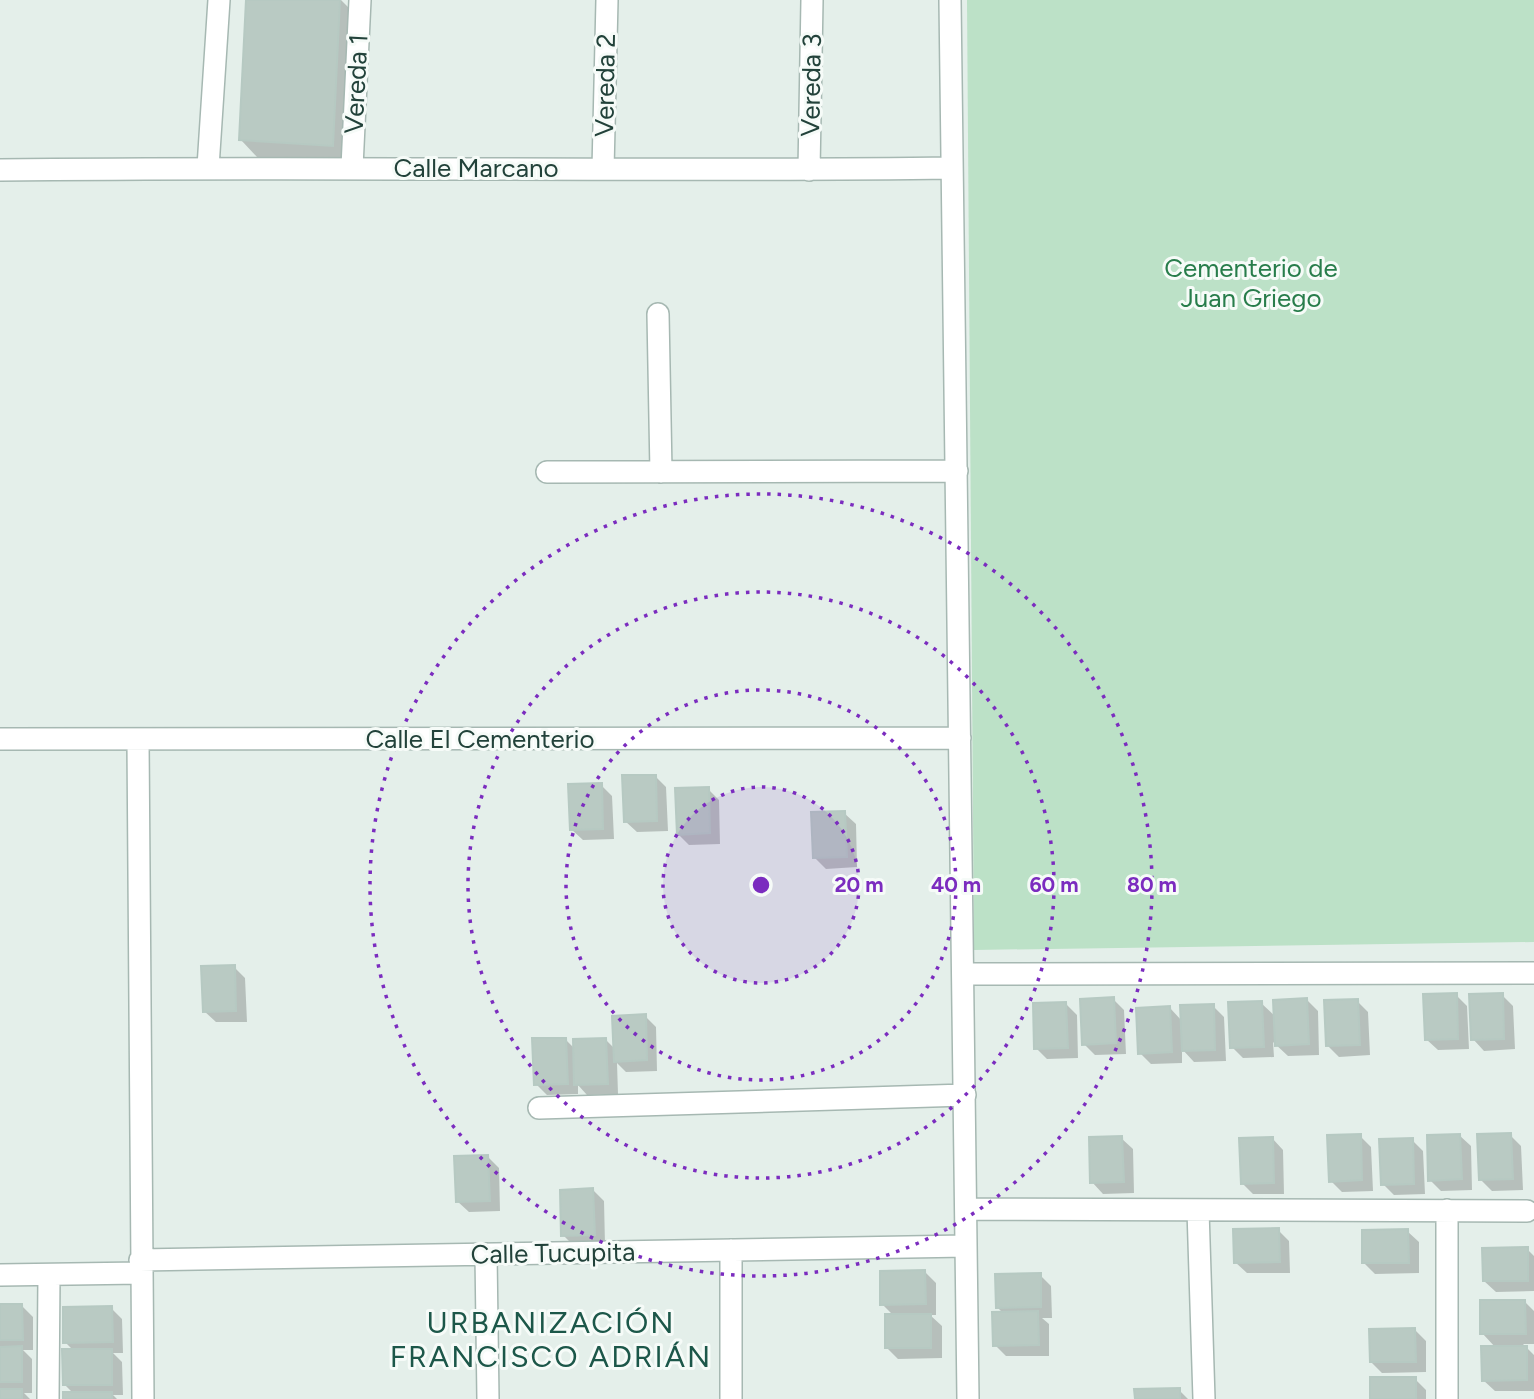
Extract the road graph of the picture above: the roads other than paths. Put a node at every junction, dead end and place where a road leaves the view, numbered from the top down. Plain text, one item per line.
1 (219, 0) edge
2 (360, 0) edge
3 (607, 0) edge
4 (812, 0) edge
5 (950, 0) edge
6 (208, 167) junction
7 (352, 167) junction
8 (952, 168) junction
9 (603, 169) junction
10 (0, 170) edge
11 (809, 170) junction
12 (658, 314) dead end
13 (661, 471) junction
14 (957, 471) junction
15 (547, 472) dead end
16 (960, 738) junction
17 (0, 739) edge
18 (138, 740) junction
19 (1534, 973) edge
20 (963, 974) junction
21 (965, 1096) junction
22 (539, 1108) dead end
23 (966, 1209) junction
24 (1198, 1210) junction
25 (1447, 1210) junction
26 (1527, 1211) dead end
27 (966, 1246) junction
28 (731, 1250) junction
29 (486, 1254) junction
30 (141, 1267) junction
31 (0, 1275) edge
32 (48, 1275) junction
33 (48, 1399) edge
34 (143, 1399) edge
35 (488, 1399) edge
36 (731, 1399) edge
37 (968, 1399) edge
38 (1204, 1399) edge
39 (1447, 1399) edge

1 - 6 street
2 - 7 street, Vereda 1
3 - 9 street, Vereda 2
4 - 11 street, Vereda 3
5 - 8 street
6 - 7 street, Calle Marcano
6 - 10 street, Calle Marcano
7 - 9 street, Calle Marcano
8 - 11 street, Calle Marcano
8 - 14 street
9 - 11 street, Calle Marcano
12 - 13 street
13 - 14 street
13 - 15 street
14 - 16 street
16 - 18 street, Calle El Cementerio
16 - 20 street
17 - 18 street, Calle El Cementerio
18 - 30 street
19 - 20 street
20 - 21 street
21 - 22 street
21 - 23 street
23 - 24 street
23 - 27 street
24 - 25 street
24 - 38 street
25 - 26 street
25 - 39 street
27 - 28 street, Calle Tucupita
27 - 37 street
28 - 29 street, Calle Tucupita
28 - 36 street
29 - 30 street, Calle Tucupita
29 - 35 street
30 - 32 street, Calle Tucupita
30 - 34 street
31 - 32 street, Calle Tucupita
32 - 33 street

